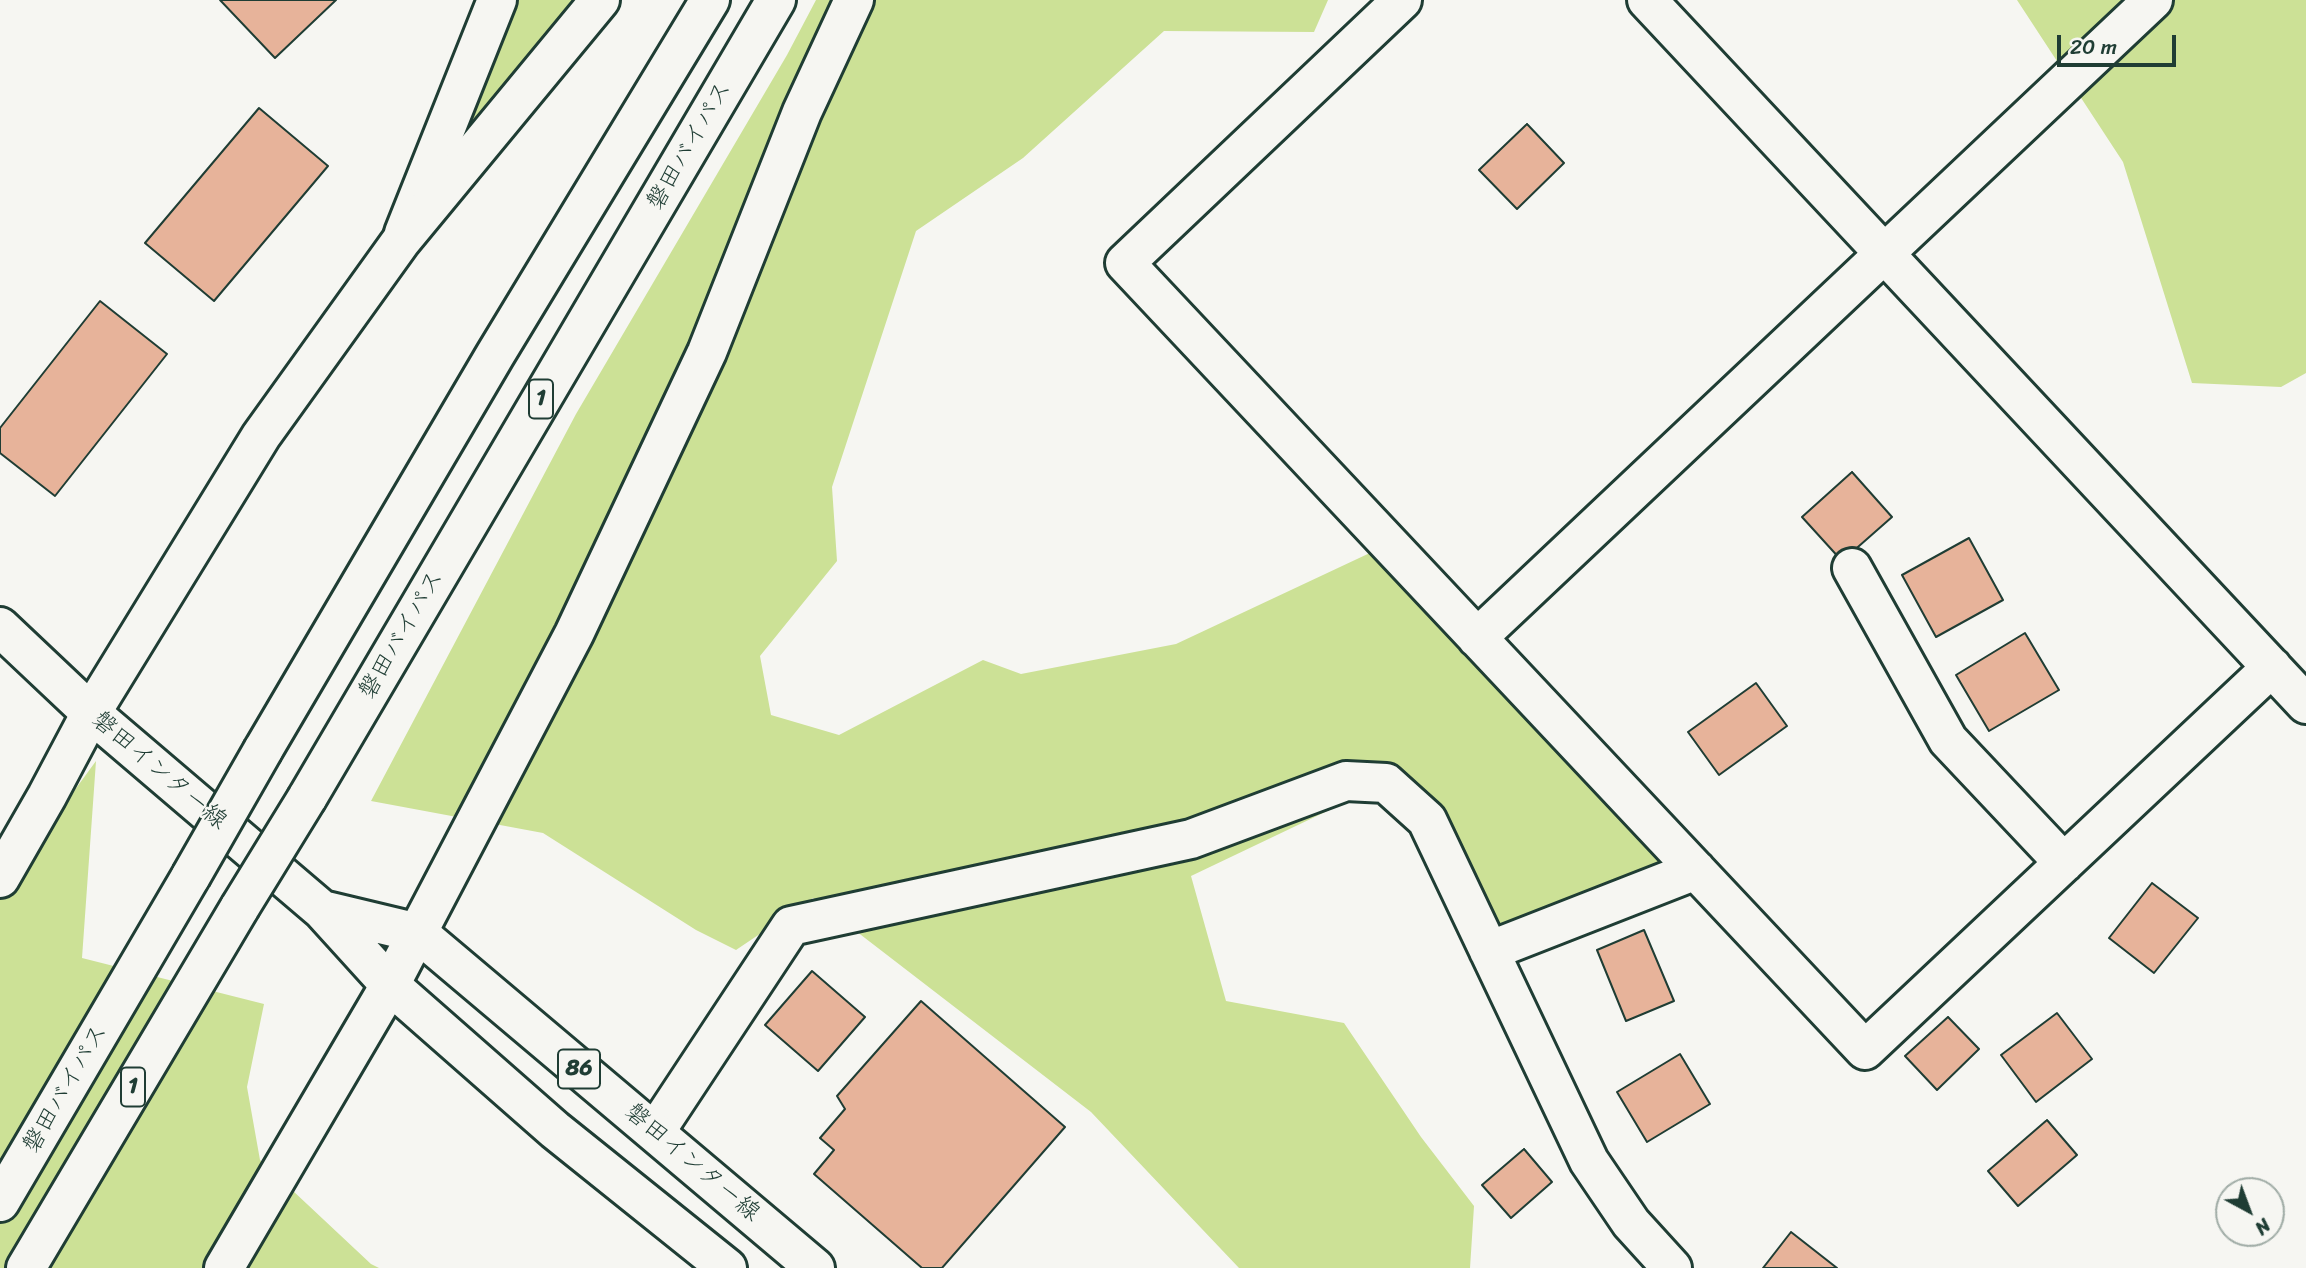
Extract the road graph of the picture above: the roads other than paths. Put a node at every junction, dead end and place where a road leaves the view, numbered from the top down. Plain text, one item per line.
1 (497, 0) edge
2 (600, 0) edge
3 (710, 0) edge
4 (776, 0) edge
5 (854, 0) edge
6 (1402, 0) edge
7 (1647, 0) edge
8 (2153, 0) edge
9 (401, 241) junction
10 (1884, 253) junction
11 (1852, 568) dead end
12 (0, 627) edge
13 (1477, 638) junction
14 (2272, 667) junction
15 (2306, 704) edge
16 (91, 713) junction
17 (2064, 863) junction
18 (1696, 870) junction
19 (0, 878) edge
20 (323, 910) junction
21 (418, 933) junction
22 (1489, 951) junction
23 (390, 985) junction
24 (655, 1132) junction
25 (0, 1202) edge
26 (26, 1268) edge
27 (224, 1268) edge
28 (727, 1268) edge
29 (815, 1268) edge
30 (1672, 1268) edge

1 - 9 main road
2 - 9 main road
3 - 25 main road, 磐田バイパス / 1, bridge
4 - 26 main road, 磐田バイパス / 1, bridge
5 - 21 main road
6 - 13 main road
7 - 10 main road
8 - 10 main road
9 - 16 main road
10 - 13 main road
10 - 14 main road
11 - 17 main road
12 - 16 main road, 磐田インター線 / 86
13 - 18 main road
14 - 15 main road
14 - 17 main road
16 - 19 main road
16 - 20 main road, 磐田インター線 / 86
17 - 18 main road
18 - 22 main road
20 - 21 main road, 磐田インター線 / 86
20 - 23 main road, 磐田インター線 / 86
21 - 23 main road
21 - 24 main road, 磐田インター線 / 86
22 - 24 main road
22 - 30 main road
23 - 27 main road
23 - 28 main road, 磐田インター線 / 86
24 - 29 main road, 磐田インター線 / 86

